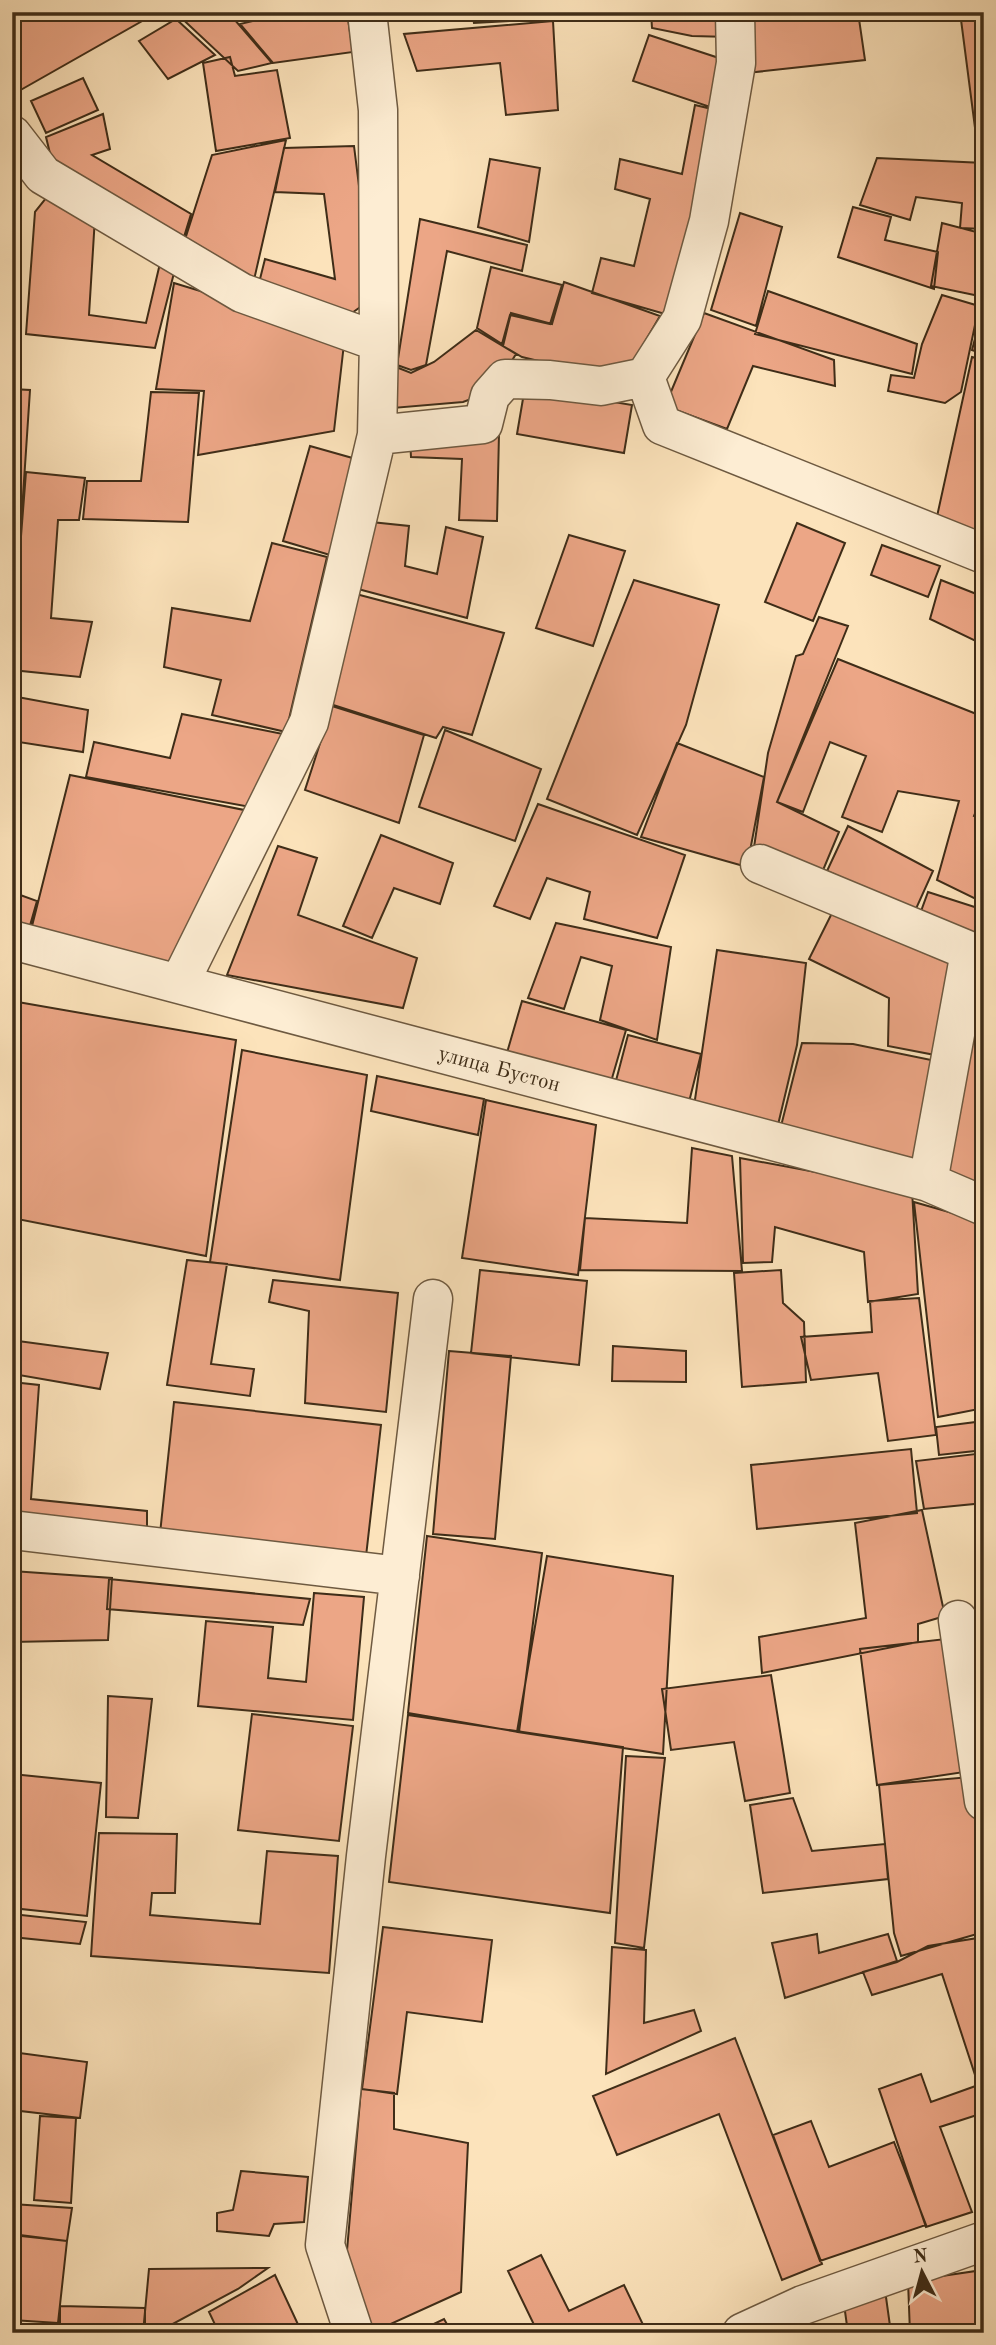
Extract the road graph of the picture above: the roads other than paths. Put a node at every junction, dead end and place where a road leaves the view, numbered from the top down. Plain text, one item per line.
1 (368, 12) edge
2 (735, 12) edge
3 (12, 135) edge
4 (379, 342) junction
5 (645, 377) junction
6 (377, 435) junction
7 (984, 554) edge
8 (760, 864) dead end
9 (12, 940) edge
10 (977, 955) edge
11 (180, 982) junction
12 (928, 1182) junction
13 (984, 1206) edge
14 (433, 1300) dead end
15 (12, 1530) edge
16 (400, 1576) junction
17 (958, 1620) dead end
18 (984, 1801) edge
19 (984, 2241) edge
20 (806, 2319) edge
21 (354, 2333) edge
22 (742, 2333) edge

1 - 4 street
2 - 5 street
3 - 4 street
4 - 6 street
5 - 6 street
5 - 7 street
6 - 11 street
8 - 10 street
9 - 11 street, улица Бустон
10 - 12 street
11 - 12 street, улица Бустон
12 - 13 street, улица Бустон
14 - 16 street
15 - 16 street
16 - 21 street
17 - 18 street
19 - 20 street
20 - 22 street

